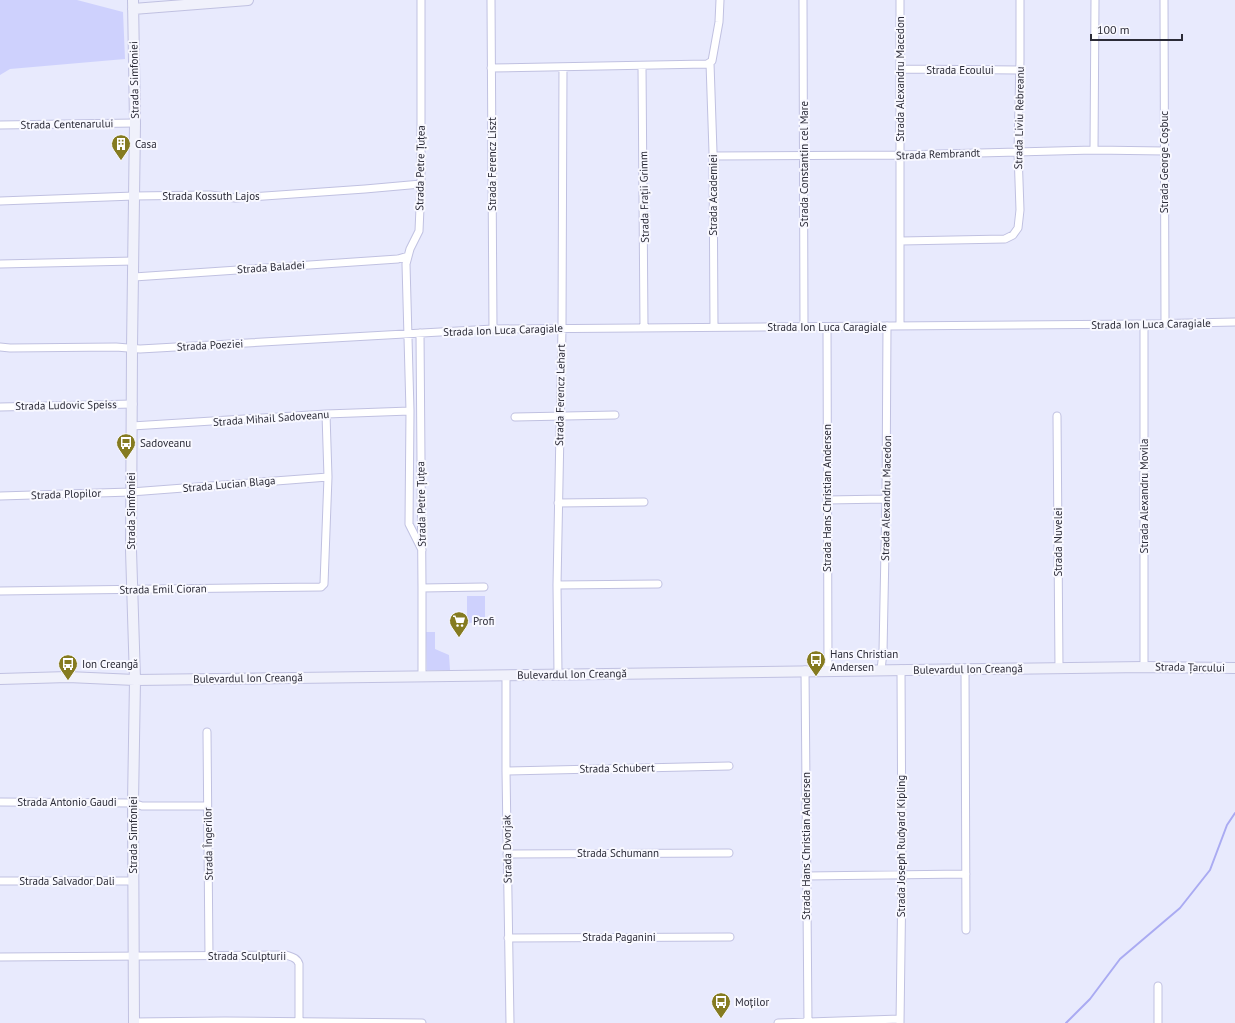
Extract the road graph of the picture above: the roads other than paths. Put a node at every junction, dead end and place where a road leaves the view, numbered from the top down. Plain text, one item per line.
1 (248, 0) edge
2 (422, 0) edge
3 (491, 0) edge
4 (720, 0) edge
5 (803, 0) edge
6 (900, 0) edge
7 (1020, 0) edge
8 (1095, 0) edge
9 (1164, 0) edge
10 (133, 4) edge
11 (710, 63) junction
12 (642, 66) junction
13 (563, 67) junction
14 (491, 68) junction
15 (900, 69) junction
16 (1020, 70) junction
17 (135, 123) junction
18 (0, 125) edge
19 (1094, 150) junction
20 (1164, 151) junction
21 (1018, 152) junction
22 (901, 155) junction
23 (713, 156) junction
24 (804, 156) junction
25 (421, 184) junction
26 (134, 196) junction
27 (0, 201) edge
28 (901, 241) junction
29 (408, 256) junction
30 (134, 261) junction
31 (0, 264) edge
32 (134, 277) junction
33 (1235, 322) edge
34 (1144, 324) junction
35 (1165, 324) junction
36 (827, 326) junction
37 (887, 326) junction
38 (900, 326) junction
39 (714, 327) junction
40 (804, 327) junction
41 (562, 328) junction
42 (644, 328) junction
43 (493, 329) junction
44 (420, 332) junction
45 (408, 333) junction
46 (0, 347) edge
47 (132, 348) junction
48 (133, 404) junction
49 (0, 407) edge
50 (326, 414) junction
51 (410, 415) junction
52 (615, 415) dead end
53 (559, 416) junction
54 (1057, 416) dead end
55 (515, 417) dead end
56 (420, 418) junction
57 (132, 426) junction
58 (328, 477) junction
59 (131, 492) junction
60 (0, 496) edge
61 (886, 499) junction
62 (827, 500) junction
63 (644, 502) dead end
64 (558, 503) junction
65 (422, 550) junction
66 (658, 584) dead end
67 (557, 586) junction
68 (484, 587) dead end
69 (422, 588) junction
70 (132, 589) junction
71 (0, 591) edge
72 (1144, 667) junction
73 (1059, 668) junction
74 (1235, 668) edge
75 (901, 669) junction
76 (965, 669) junction
77 (805, 670) junction
78 (828, 670) junction
79 (881, 670) junction
80 (558, 674) junction
81 (422, 675) junction
82 (506, 675) junction
83 (0, 679) edge
84 (135, 680) junction
85 (206, 732) dead end
86 (729, 766) dead end
87 (506, 771) junction
88 (0, 802) edge
89 (133, 803) junction
90 (207, 806) junction
91 (729, 853) dead end
92 (507, 854) junction
93 (966, 874) junction
94 (902, 875) junction
95 (806, 876) junction
96 (0, 881) edge
97 (133, 881) junction
98 (966, 930) dead end
99 (730, 937) dead end
100 (508, 938) junction
101 (209, 956) junction
102 (0, 957) edge
103 (134, 957) junction
104 (1158, 986) dead end
105 (900, 1021) edge
106 (134, 1022) edge
107 (225, 1022) edge
108 (299, 1022) edge
109 (808, 1022) edge
110 (373, 1023) edge
111 (422, 1023) edge
112 (510, 1023) edge
113 (778, 1023) edge
114 (1158, 1023) edge

1 - 10 street
2 - 25 street, Strada Petre Țuțea
3 - 14 street, Strada Ferencz Liszt
4 - 11 street, Strada Academiei
5 - 24 street, Strada Constantin cel Mare
6 - 15 street, Strada Alexandru Macedon
7 - 16 street, Strada Liviu Rebreanu
8 - 19 street
9 - 20 street, Strada George Coșbuc
10 - 17 street, Strada Simfoniei
11 - 12 street
11 - 23 street, Strada Academiei
12 - 13 street
12 - 42 street, Strada Frații Grimm
13 - 14 street
13 - 41 street, Strada Ferencz Lehart
14 - 43 street, Strada Ferencz Liszt
15 - 16 street, Strada Ecoului
15 - 22 street, Strada Alexandru Macedon
16 - 21 street, Strada Liviu Rebreanu
17 - 18 street, Strada Centenarului
17 - 26 street, Strada Simfoniei
19 - 20 street, Strada Rembrandt
19 - 21 street, Strada Rembrandt
20 - 35 street, Strada George Coșbuc
21 - 22 street, Strada Rembrandt
21 - 28 street, Strada Liviu Rebreanu
22 - 24 street, Strada Rembrandt
22 - 28 street, Strada Alexandru Macedon
23 - 24 street, Strada Rembrandt
23 - 39 street, Strada Academiei
24 - 40 street, Strada Constantin cel Mare
25 - 26 street, Strada Kossuth Lajos
25 - 29 street, Strada Petre Țuțea
26 - 27 street, Strada Kossuth Lajos
26 - 30 street, Strada Simfoniei
28 - 38 street, Strada Alexandru Macedon
29 - 32 street, Strada Baladei
29 - 45 street, Strada Petre Țuțea
30 - 31 street
30 - 32 street, Strada Simfoniei
32 - 47 street, Strada Simfoniei
33 - 35 street, Strada Ion Luca Caragiale
34 - 35 street, Strada Ion Luca Caragiale
34 - 38 street, Strada Ion Luca Caragiale
34 - 72 street, Strada Alexandru Movila
36 - 37 street, Strada Ion Luca Caragiale
36 - 40 street, Strada Ion Luca Caragiale
36 - 62 street, Strada Hans Christian Andersen
37 - 38 street, Strada Ion Luca Caragiale
37 - 61 street, Strada Alexandru Macedon
39 - 40 street, Strada Ion Luca Caragiale
39 - 42 street, Strada Ion Luca Caragiale
41 - 42 street, Strada Ion Luca Caragiale
41 - 43 street, Strada Ion Luca Caragiale
41 - 53 street, Strada Ferencz Lehart
43 - 44 street, Strada Ion Luca Caragiale
44 - 45 street, Strada Poeziei
44 - 56 street, Strada Petre Țuțea
45 - 47 street, Strada Poeziei
45 - 51 street, Strada Petre Țuțea
46 - 47 street, Strada Poeziei
47 - 48 street, Strada Simfoniei
48 - 49 street, Strada Ludovic Speiss
48 - 57 street, Strada Simfoniei
50 - 51 street, Strada Mihail Sadoveanu
50 - 57 street, Strada Mihail Sadoveanu
50 - 58 street
51 - 56 street, Strada Mihail Sadoveanu
51 - 65 street, Strada Petre Țuțea
52 - 53 street
53 - 55 street
53 - 64 street, Strada Ferencz Lehart
54 - 73 street, Strada Nuvelei
56 - 65 street, Strada Petre Țuțea
57 - 59 street, Strada Simfoniei
58 - 59 street, Strada Lucian Blaga
58 - 70 street, Strada Emil Cioran
59 - 60 street, Strada Plopilor
59 - 70 street, Strada Simfoniei
61 - 62 street
61 - 79 street, Strada Alexandru Macedon
62 - 78 street, Strada Hans Christian Andersen
63 - 64 street
64 - 67 street, Strada Ferencz Lehart
65 - 69 street, Strada Petre Țuțea
66 - 67 street
67 - 80 street, Strada Ferencz Lehart
68 - 69 street
69 - 81 street, Strada Petre Țuțea
70 - 71 street, Strada Emil Cioran
70 - 84 street, Strada Simfoniei
72 - 73 street, Bulevardul Ion Creangă
72 - 74 street, Strada Țarcului
73 - 76 street, Bulevardul Ion Creangă
75 - 76 street, Bulevardul Ion Creangă
75 - 79 street, Bulevardul Ion Creangă
75 - 94 street, Strada Joseph Rudyard Kipling
76 - 93 street
77 - 78 street, Bulevardul Ion Creangă
77 - 80 street, Bulevardul Ion Creangă
77 - 95 street, Strada Hans Christian Andersen
78 - 79 street, Bulevardul Ion Creangă
80 - 82 street, Bulevardul Ion Creangă
81 - 82 street, Bulevardul Ion Creangă
81 - 84 street, Bulevardul Ion Creangă
82 - 87 street, Strada Dvorjak
83 - 84 street, Bulevardul Ion Creangă
84 - 89 street, Strada Simfoniei
85 - 90 street, Strada Îngerilor
86 - 87 street, Strada Schubert
87 - 92 street, Strada Dvorjak
88 - 89 street, Strada Antonio Gaudi
89 - 90 street, Strada Antonio Gaudi
89 - 97 street, Strada Simfoniei
90 - 101 street, Strada Îngerilor
91 - 92 street, Strada Schumann
92 - 100 street, Strada Dvorjak
93 - 94 street
93 - 98 street
94 - 95 street
94 - 105 street, Strada Joseph Rudyard Kipling
95 - 109 street, Strada Hans Christian Andersen
96 - 97 street, Strada Salvador Dali
97 - 103 street, Strada Simfoniei
99 - 100 street, Strada Paganini
100 - 112 street, Strada Dvorjak
101 - 103 street, Strada Sculpturii
101 - 108 street, Strada Sculpturii
102 - 103 street, Strada Sculpturii
103 - 106 street, Strada Simfoniei
104 - 114 street
105 - 109 street
106 - 107 street
107 - 108 street
108 - 110 street
109 - 113 street
110 - 111 street

